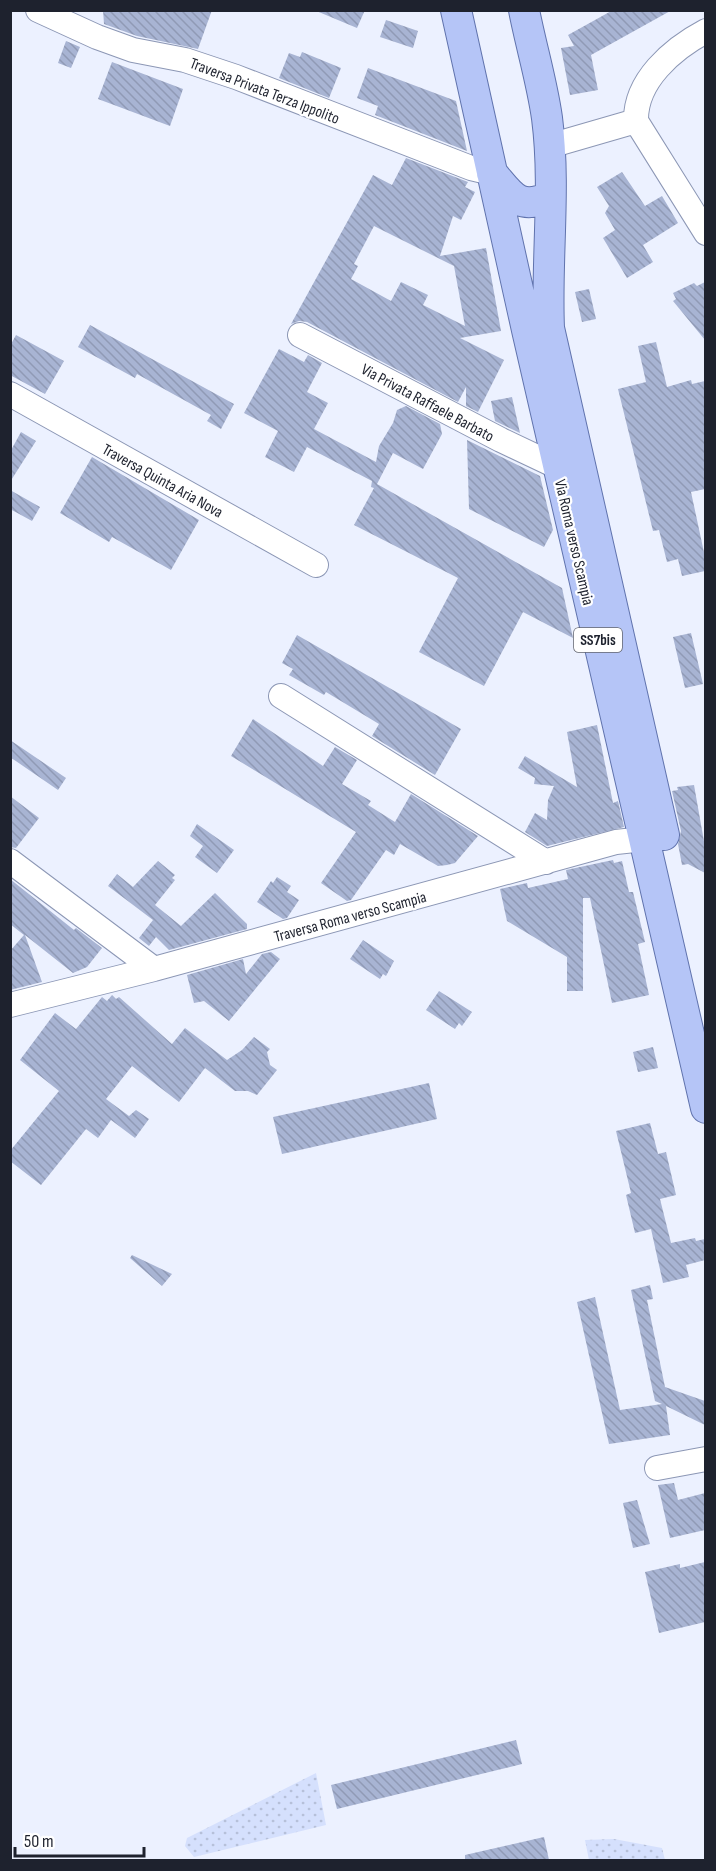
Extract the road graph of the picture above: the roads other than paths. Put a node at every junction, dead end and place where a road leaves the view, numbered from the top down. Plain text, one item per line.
1 (38, 10) edge
2 (456, 10) edge
3 (524, 10) edge
4 (705, 31) edge
5 (636, 121) junction
6 (548, 144) junction
7 (492, 173) junction
8 (549, 197) junction
9 (705, 233) edge
10 (300, 335) dead end
11 (10, 394) edge
12 (558, 467) junction
13 (316, 565) dead end
14 (281, 696) dead end
15 (644, 839) junction
16 (10, 861) edge
17 (546, 862) junction
18 (154, 969) junction
19 (10, 1005) edge
20 (705, 1017) edge
21 (705, 1108) edge
22 (705, 1460) edge
23 (657, 1468) dead end

1 - 7 street, Traversa Privata Terza Ippolito
2 - 7 main road, Via Roma verso Scampia
3 - 6 main road, Via Roma verso Scampia
4 - 5 street
5 - 6 street
5 - 9 street
6 - 8 main road, Via Roma verso Scampia
7 - 8 main road
7 - 12 main road, Via Roma verso Scampia / SS7bis
8 - 20 main road, Via Roma verso Scampia / SS7bis
10 - 12 street, Via Privata Raffaele Barbato
11 - 13 street, Traversa Quinta Aria Nova
12 - 15 main road, Via Roma verso Scampia / SS7bis
14 - 17 street
15 - 17 street, Traversa Roma verso Scampia
15 - 21 main road, Via Roma verso Scampia / SS7bis
16 - 18 street
17 - 18 street, Traversa Roma verso Scampia
18 - 19 street, Traversa Roma verso Scampia
22 - 23 street

